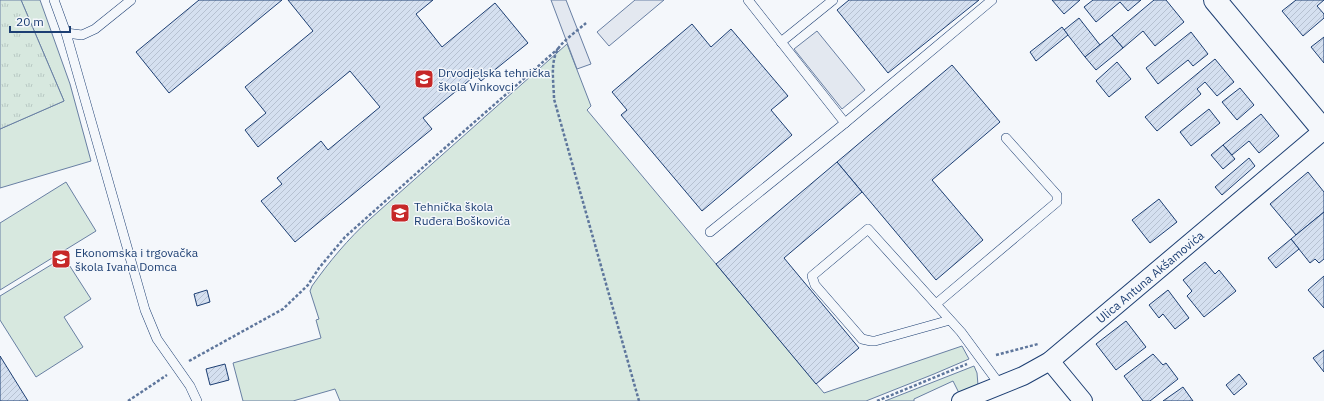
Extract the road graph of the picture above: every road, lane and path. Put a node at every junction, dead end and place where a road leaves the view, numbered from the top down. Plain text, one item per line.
1 (54, 0) edge
2 (131, 0) edge
3 (748, 0) edge
4 (833, 0) edge
5 (992, 0) edge
6 (1215, 0) edge
7 (586, 23) dead end
8 (66, 33) junction
9 (781, 42) junction
10 (560, 47) junction
11 (845, 123) junction
12 (1324, 130) edge
13 (1006, 138) dead end
14 (710, 232) dead end
15 (936, 304) junction
16 (950, 320) junction
17 (1044, 343) dead end
18 (980, 358) junction
19 (1050, 361) junction
20 (178, 368) junction
21 (1000, 385) junction
22 (128, 401) edge
23 (197, 401) edge
24 (639, 401) edge
25 (876, 401) edge
26 (961, 401) edge
27 (1083, 401) edge

1 - 8 lane
2 - 8 lane
3 - 9 lane
4 - 9 lane
5 - 11 lane
6 - 12 main road
7 - 10 path
8 - 20 lane
9 - 11 lane
10 - 20 path
10 - 24 path
11 - 14 lane
12 - 19 street, Ulica Antuna Akšamovića
13 - 15 lane
15 - 16 lane
15 - 16 lane
16 - 18 lane
17 - 18 path
18 - 21 lane
18 - 25 path
19 - 21 street, Ulica Antuna Akšamovića
19 - 27 street
20 - 22 path
20 - 23 lane
21 - 26 street, Ulica Antuna Akšamovića

